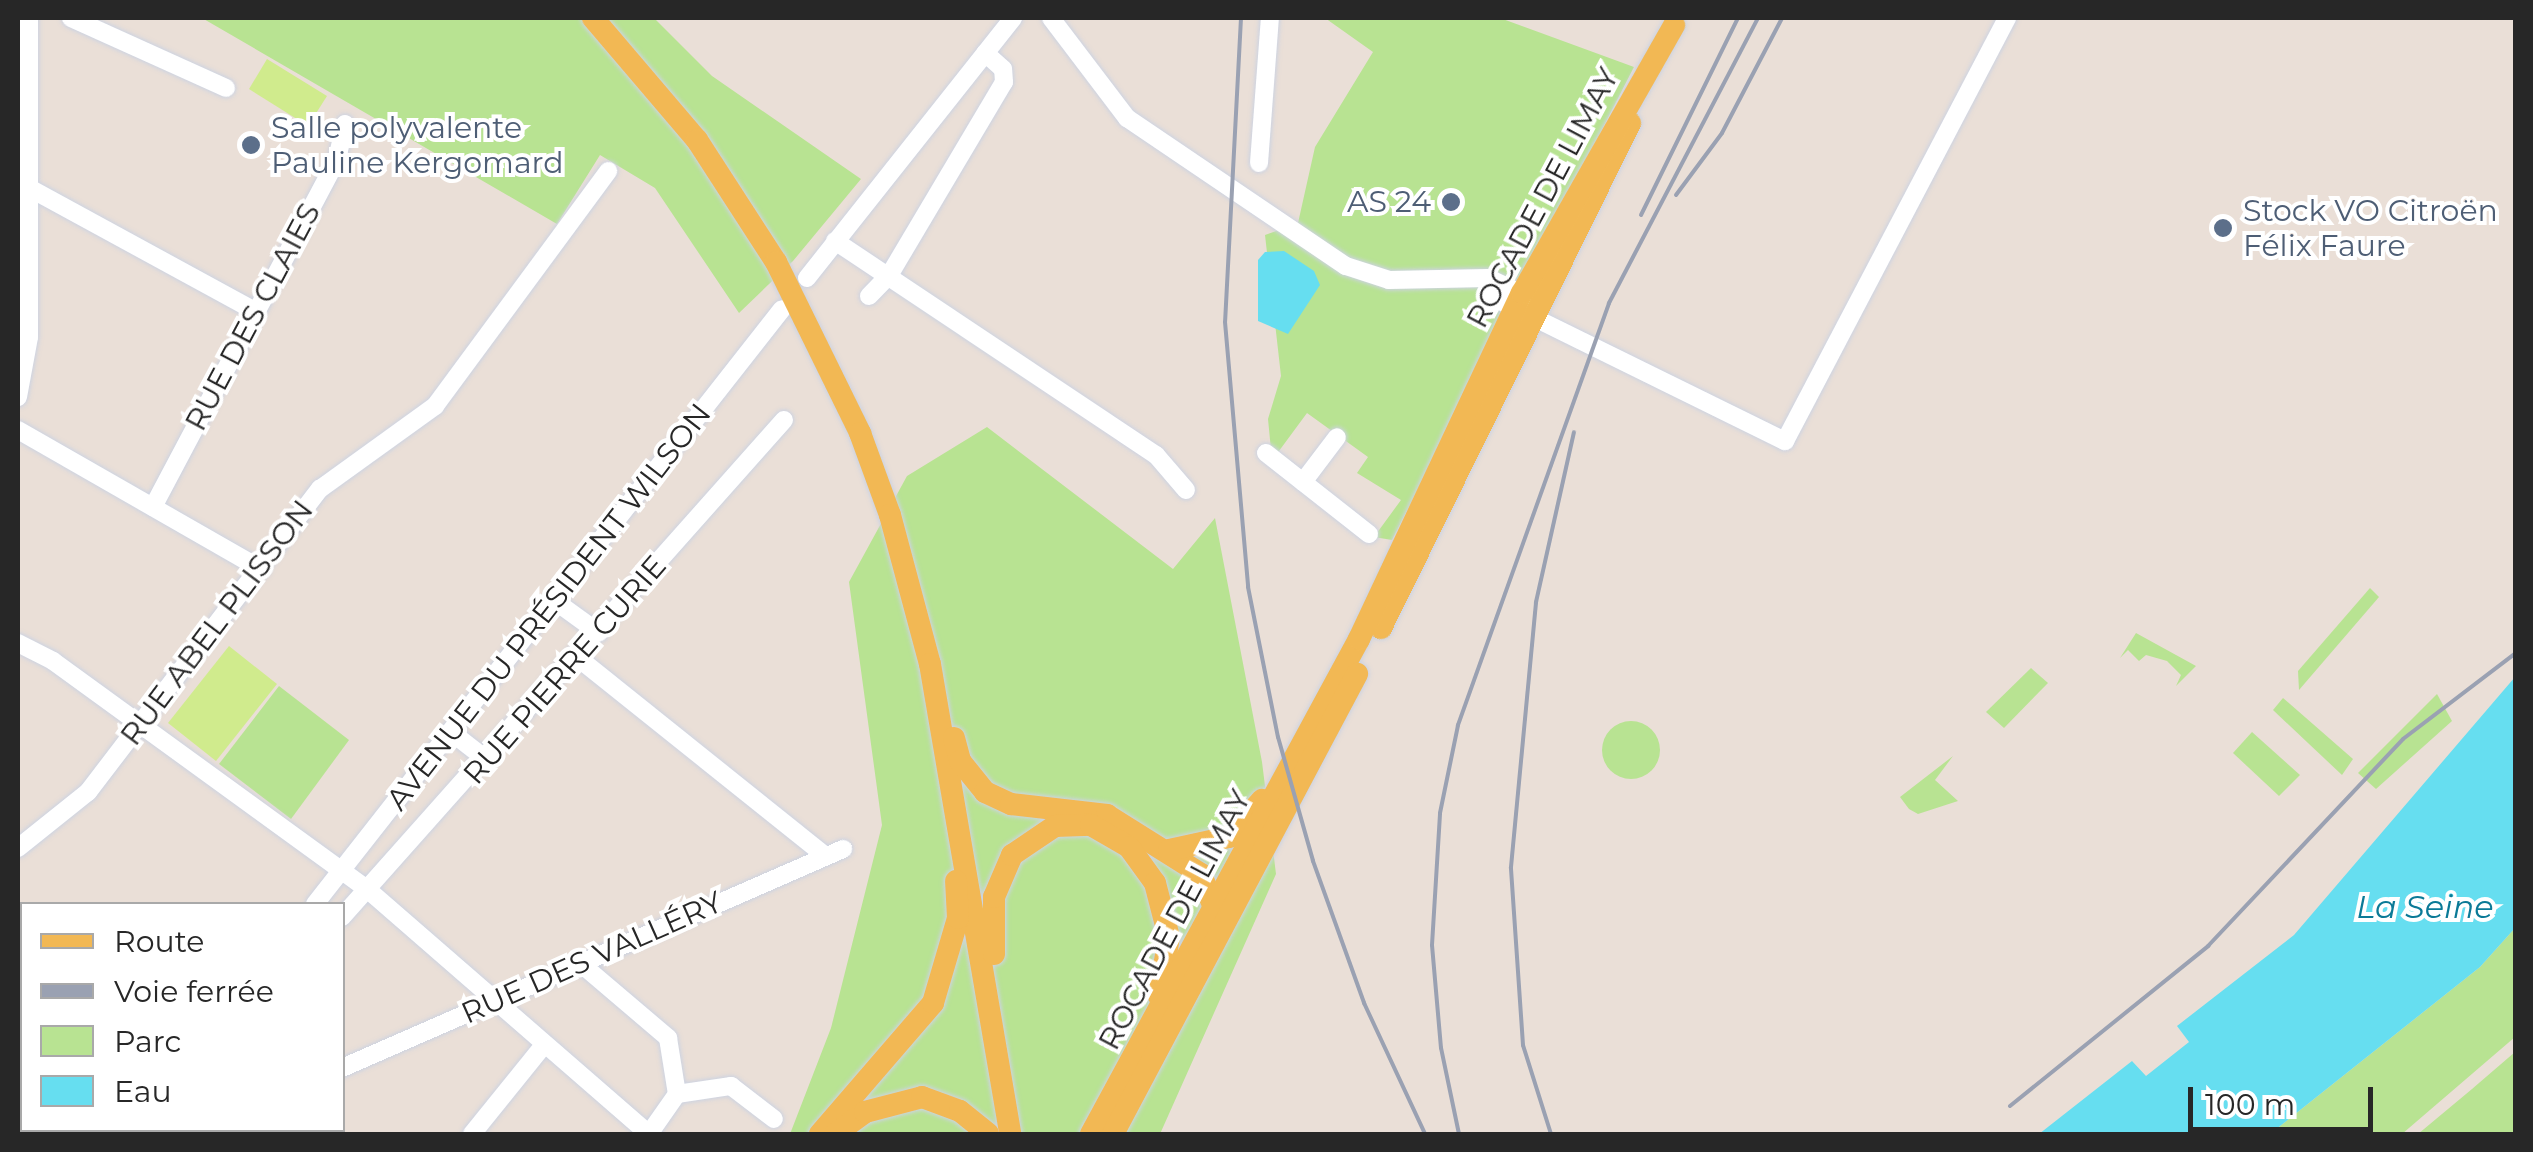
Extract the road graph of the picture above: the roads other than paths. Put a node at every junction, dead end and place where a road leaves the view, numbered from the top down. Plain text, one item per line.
1 (29, 18) edge
2 (72, 18) edge
3 (592, 18) edge
4 (1013, 18) edge
5 (1051, 18) edge
6 (1270, 18) edge
7 (2008, 18) edge
8 (1676, 21) edge
9 (18, 42) edge
10 (985, 53) junction
11 (226, 88) dead end
12 (345, 124) dead end
13 (1259, 163) dead end
14 (608, 171) dead end
15 (30, 190) junction
16 (24, 233) edge
17 (836, 241) junction
18 (890, 274) junction
19 (807, 278) dead end
20 (1482, 288) junction
21 (869, 296) dead end
22 (1527, 303) junction
23 (782, 309) dead end
24 (254, 310) junction
25 (1504, 332) junction
26 (18, 397) edge
27 (784, 420) dead end
28 (18, 430) edge
29 (1337, 437) dead end
30 (1266, 453) dead end
31 (1303, 482) junction
32 (1186, 490) dead end
33 (153, 507) junction
34 (1369, 534) dead end
35 (261, 569) junction
36 (555, 601) junction
37 (599, 632) junction
38 (18, 643) edge
39 (578, 658) junction
40 (930, 664) junction
41 (144, 725) junction
42 (450, 732) junction
43 (944, 753) junction
44 (1297, 754) junction
45 (488, 760) junction
46 (18, 848) edge
47 (843, 849) dead end
48 (1169, 850) junction
49 (824, 855) junction
50 (342, 870) junction
51 (368, 889) junction
52 (317, 902) edge
53 (1216, 908) junction
54 (345, 913) edge
55 (580, 963) junction
56 (1206, 965) junction
57 (498, 999) junction
58 (1184, 1006) junction
59 (543, 1046) junction
60 (1000, 1062) junction
61 (345, 1067) edge
62 (1120, 1086) junction
63 (678, 1094) junction
64 (774, 1120) dead end
65 (472, 1134) edge
66 (649, 1134) edge
67 (820, 1134) edge
68 (835, 1134) edge
69 (988, 1134) edge
70 (1010, 1134) edge
71 (1091, 1134) edge
72 (1112, 1134) edge
73 (1126, 1134) edge

1 - 9 street
1 - 15 street
2 - 11 street
3 - 40 main road
4 - 10 street
5 - 20 street
6 - 13 street
7 - 22 street
8 - 22 main road, ROCADE DE LIMAY
10 - 17 street
10 - 18 street
12 - 24 street, RUE DES CLAIES
14 - 35 street, RUE ABEL PLISSON
15 - 16 street
15 - 24 street
16 - 26 street
17 - 18 street
17 - 19 street
18 - 21 street
18 - 32 street
20 - 22 street
20 - 25 street
22 - 25 main road, ROCADE DE LIMAY
22 - 56 main road, ROCADE DE LIMAY
23 - 36 street, AVENUE DU PRÉSIDENT WILSON
24 - 33 street, RUE DES CLAIES
25 - 44 main road, ROCADE DE LIMAY
27 - 37 street, RUE PIERRE CURIE
28 - 33 street
29 - 31 street
30 - 31 street
31 - 34 street
33 - 35 street
35 - 41 street, RUE ABEL PLISSON
36 - 37 street
36 - 42 street, AVENUE DU PRÉSIDENT WILSON
37 - 39 street, RUE PIERRE CURIE
38 - 41 street
39 - 45 street, RUE PIERRE CURIE
39 - 49 street
40 - 43 main road
40 - 48 main road
41 - 46 street, RUE ABEL PLISSON
41 - 50 street
42 - 45 street
42 - 50 street, AVENUE DU PRÉSIDENT WILSON
43 - 60 main road
43 - 67 main road
44 - 48 main road
44 - 53 main road, ROCADE DE LIMAY
45 - 51 street, RUE PIERRE CURIE
47 - 49 street, RUE DES VALLÉRY
48 - 53 main road
49 - 55 street, RUE DES VALLÉRY
50 - 51 street
50 - 52 street, AVENUE DU PRÉSIDENT WILSON
51 - 54 street, RUE PIERRE CURIE
51 - 57 street
53 - 56 main road
53 - 62 main road, ROCADE DE LIMAY
55 - 57 street, RUE DES VALLÉRY
55 - 63 street
56 - 58 main road, ROCADE DE LIMAY
57 - 59 street
57 - 61 street, RUE DES VALLÉRY
58 - 72 main road, ROCADE DE LIMAY
58 - 73 main road
59 - 65 street
59 - 66 street
60 - 62 main road
60 - 70 main road
62 - 71 main road, ROCADE DE LIMAY
63 - 64 street
63 - 66 street
68 - 69 main road

